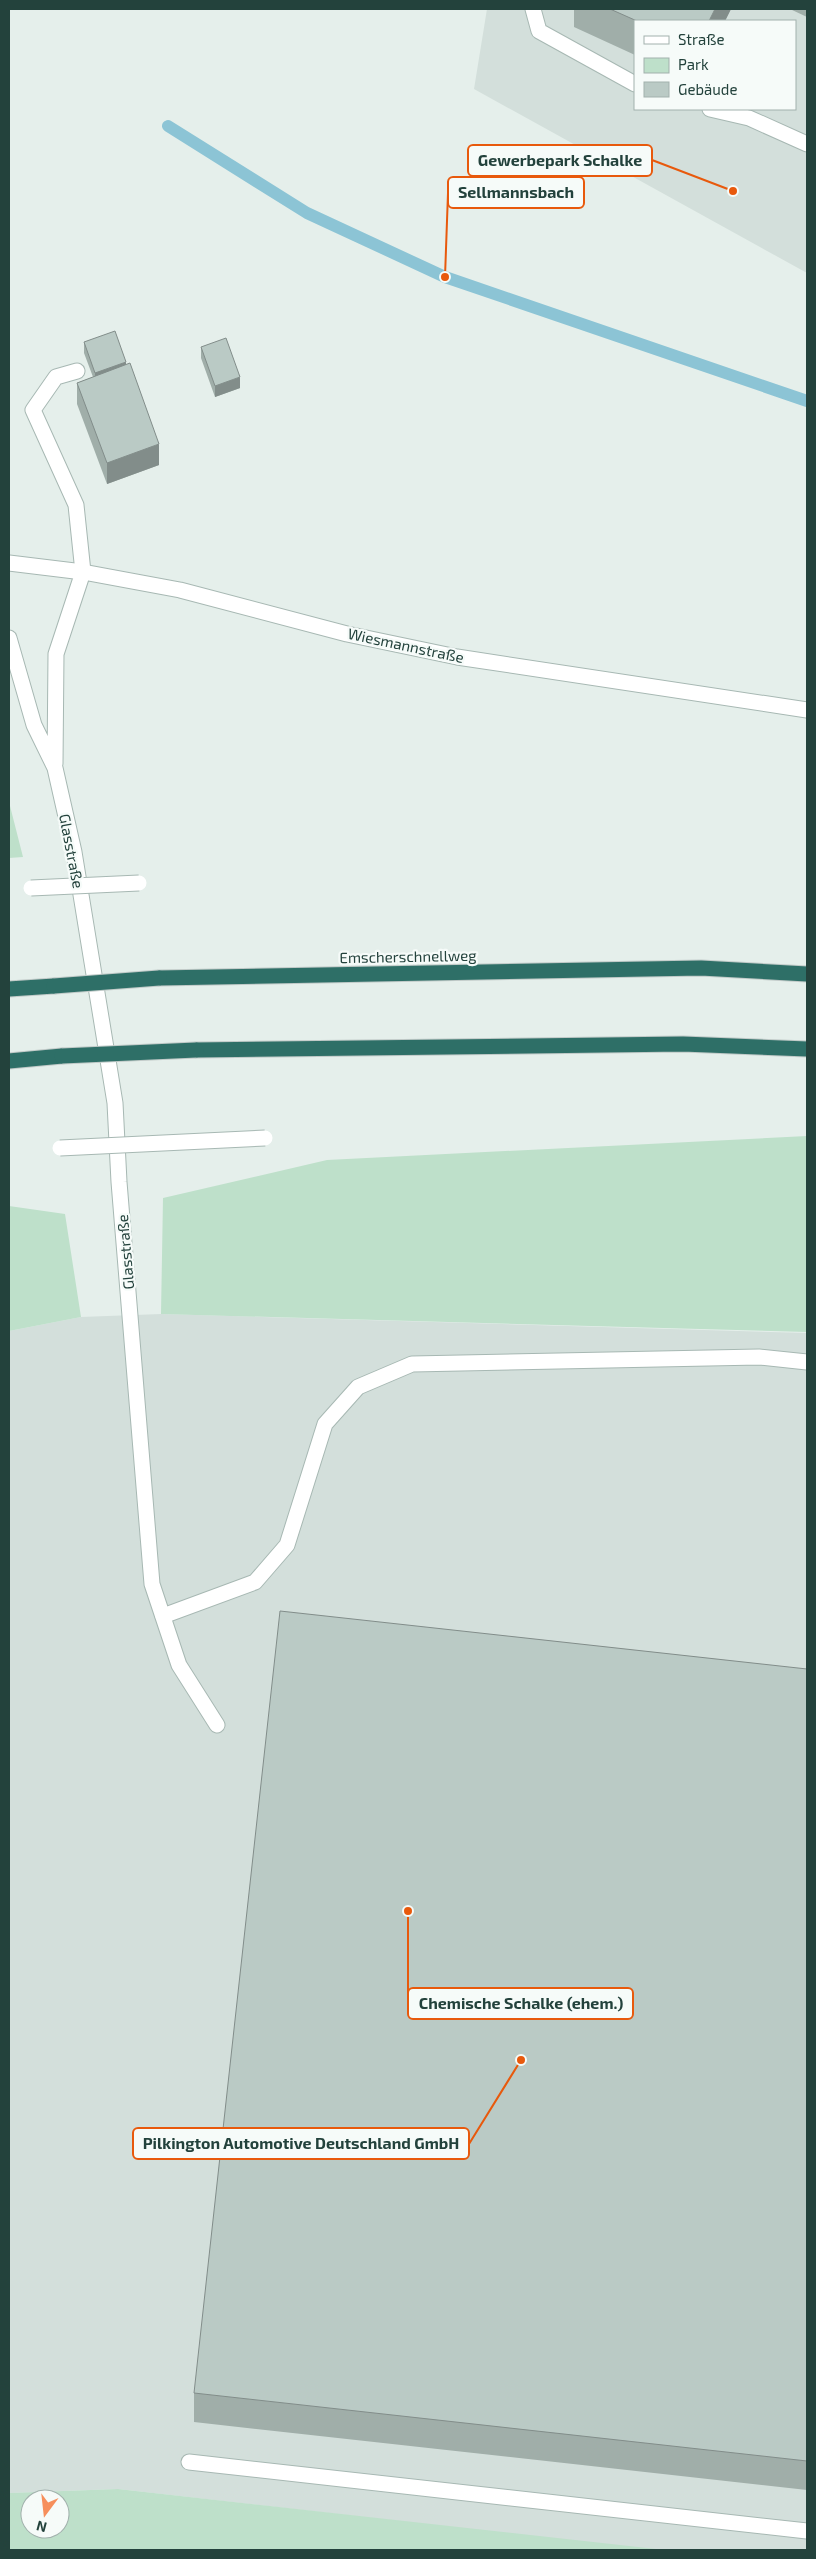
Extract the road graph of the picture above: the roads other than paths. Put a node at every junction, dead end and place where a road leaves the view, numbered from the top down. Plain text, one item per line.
1 (532, 9) edge
2 (634, 83) edge
3 (714, 110) edge
4 (807, 144) edge
5 (77, 371) dead end
6 (9, 563) edge
7 (83, 572) junction
8 (9, 638) edge
9 (807, 710) edge
10 (55, 768) junction
11 (138, 883) dead end
12 (31, 888) dead end
13 (807, 974) edge
14 (9, 989) edge
15 (807, 1049) edge
16 (9, 1061) edge
17 (265, 1138) dead end
18 (60, 1148) dead end
19 (807, 1362) edge
20 (163, 1616) junction
21 (216, 1725) dead end
22 (189, 2462) dead end
23 (807, 2531) edge

1 - 2 street
3 - 4 street
5 - 7 street
6 - 7 street, Wiesmannstraße
7 - 9 street, Wiesmannstraße
7 - 10 street, Glasstraße
8 - 10 street, Glasstraße
10 - 20 street, Glasstraße
11 - 12 street, bridge
13 - 14 highway, Emscherschnellweg, bridge
15 - 16 highway, bridge
17 - 18 street, bridge
19 - 20 street
20 - 21 street, Glasstraße
22 - 23 street

